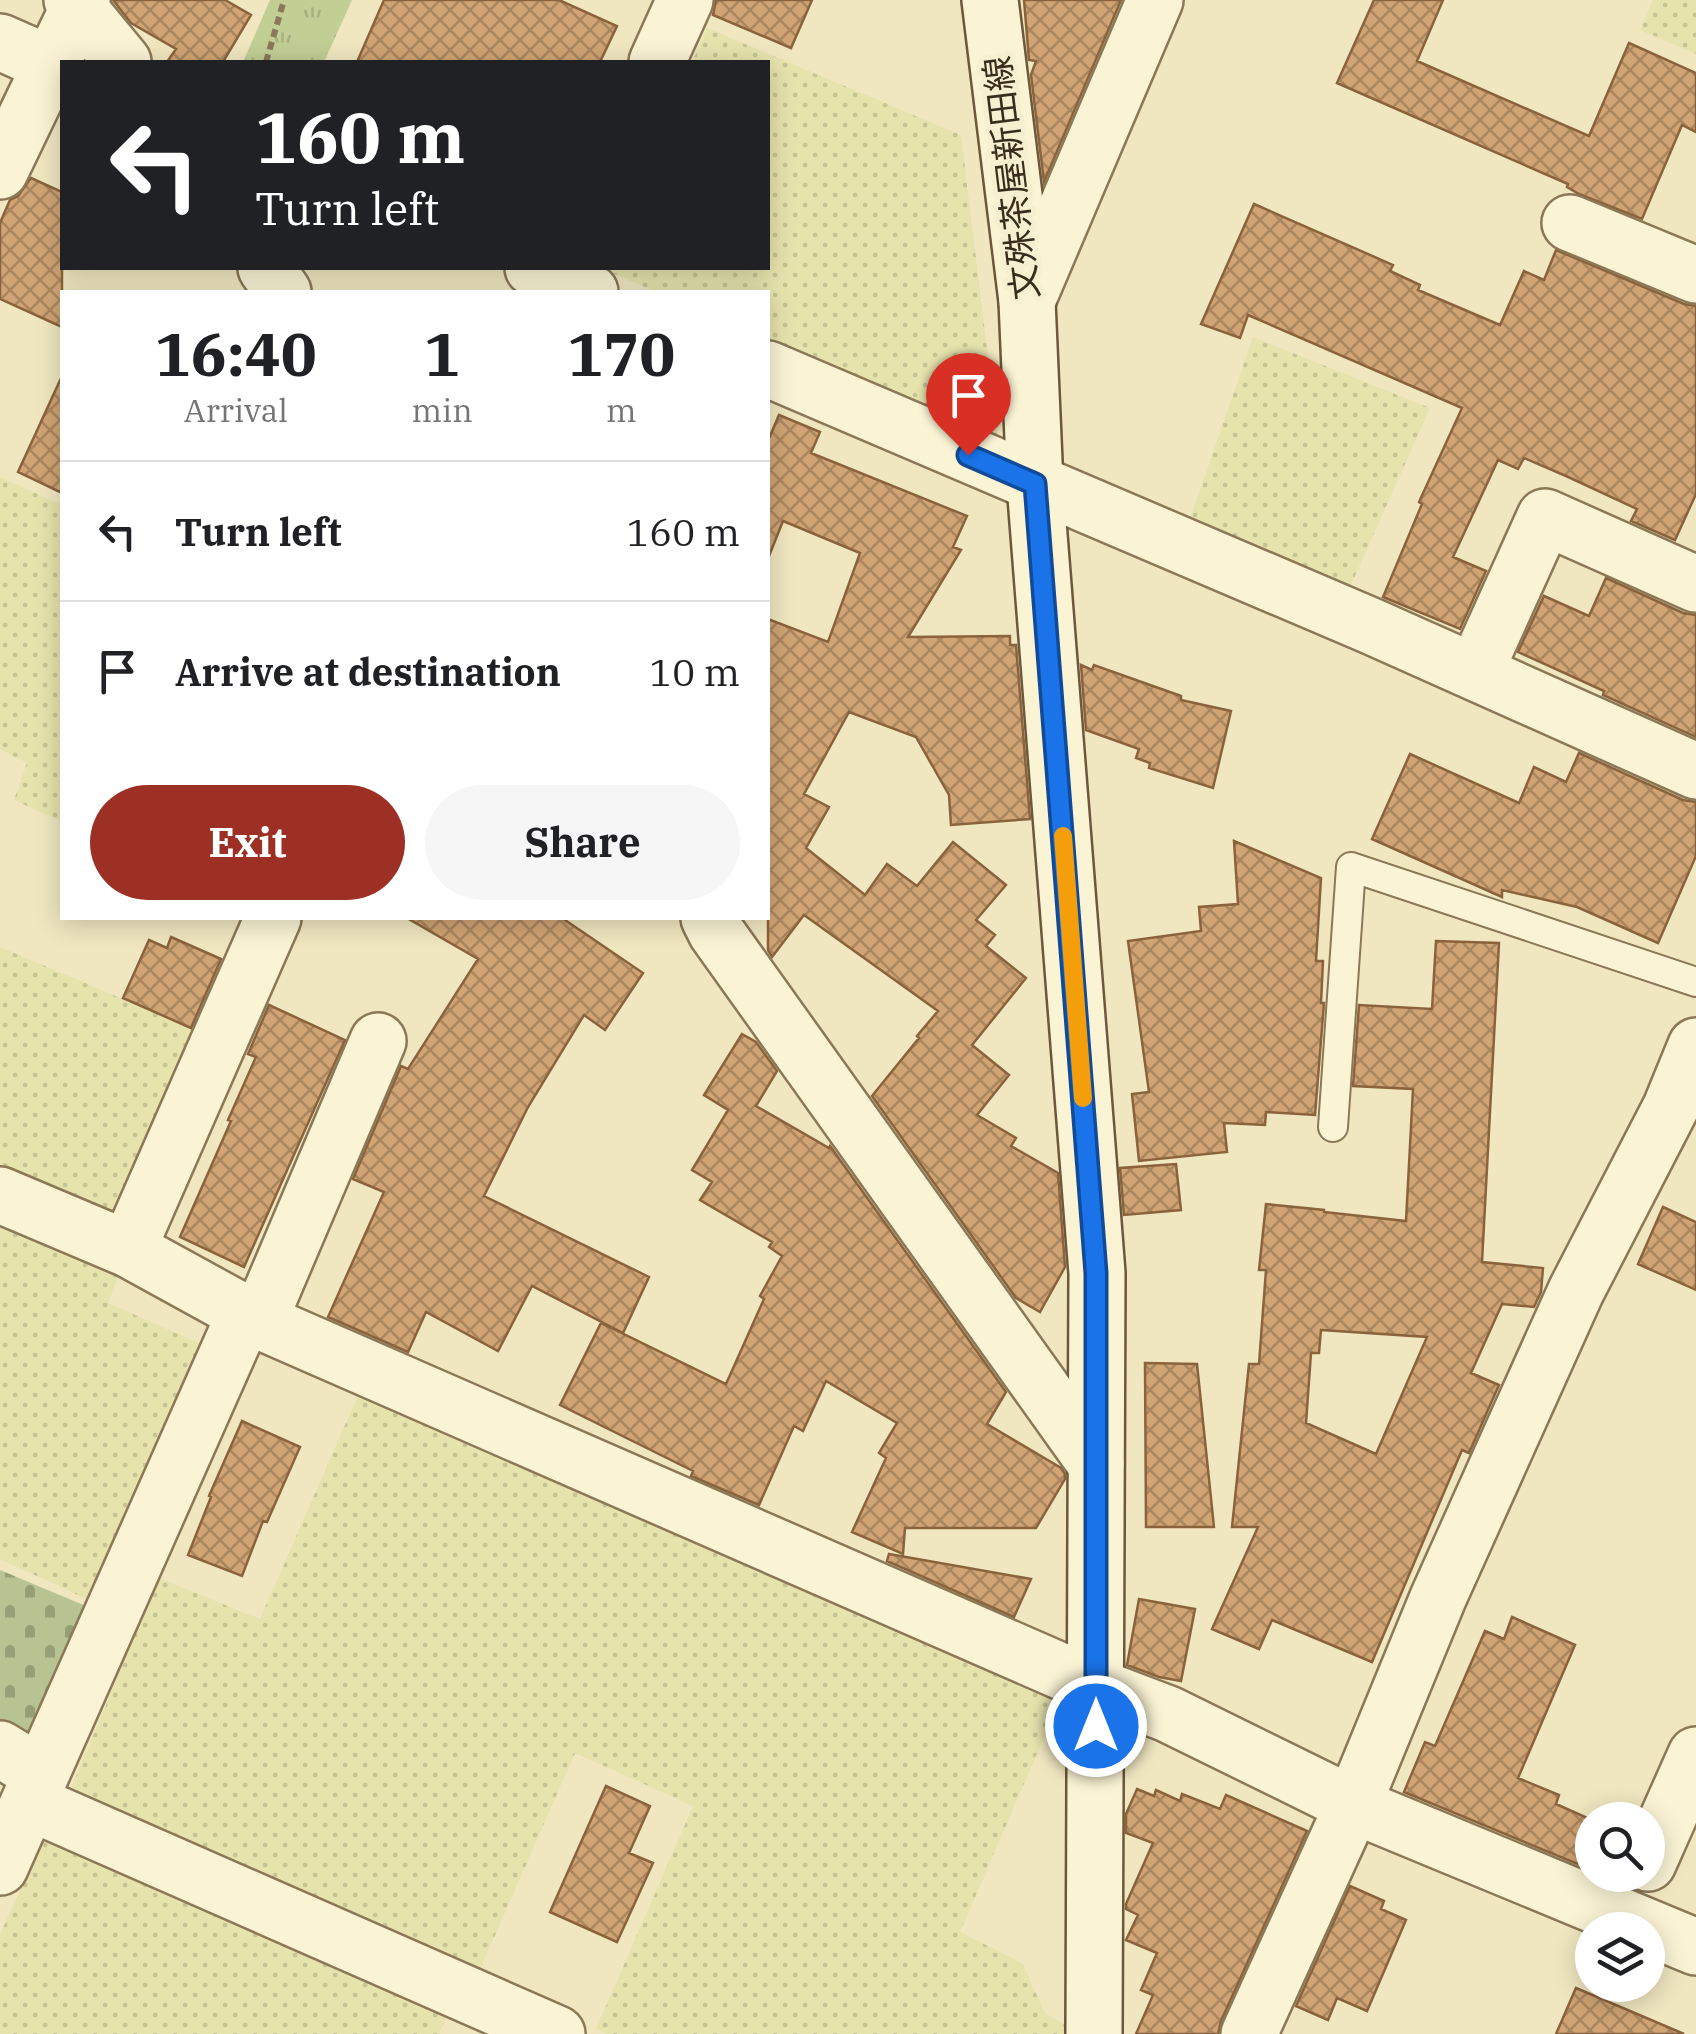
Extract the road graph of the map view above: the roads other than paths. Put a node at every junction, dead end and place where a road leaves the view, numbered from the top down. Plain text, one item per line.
1 (684, 0) edge
2 (990, 0) edge
3 (1155, 0) edge
4 (78, 3) edge
5 (0, 42) edge
6 (121, 60) edge
7 (658, 60) edge
8 (52, 64) junction
9 (0, 171) edge
10 (1570, 224) dead end
11 (1696, 275) edge
12 (1027, 301) junction
13 (770, 370) edge
14 (1035, 484) junction
15 (1696, 584) edge
16 (1476, 672) junction
17 (1696, 770) edge
18 (272, 920) edge
19 (711, 920) edge
20 (1696, 982) edge
21 (378, 1040) dead end
22 (1696, 1046) edge
23 (1684, 1112) edge
24 (1333, 1127) dead end
25 (0, 1195) edge
26 (128, 1249) junction
27 (252, 1318) junction
28 (1096, 1464) junction
29 (1097, 1688) junction
30 (1696, 1755) edge
31 (23, 1775) edge
32 (1353, 1805) junction
33 (1665, 1825) edge
34 (0, 1866) edge
35 (1633, 1896) edge
36 (1696, 1948) edge
37 (556, 2034) edge
38 (1094, 2034) edge
39 (1249, 2034) edge

1 - 7 street
2 - 12 street, 文殊茶屋新田線
3 - 12 street
4 - 6 street
4 - 8 street
5 - 8 street
8 - 9 street
10 - 11 street
12 - 14 street, 文殊茶屋新田線
13 - 14 street
14 - 16 street
14 - 28 street, 文殊茶屋新田線
15 - 16 street
16 - 17 street
18 - 26 street
19 - 28 street
20 - 24 lane
21 - 27 street
22 - 23 street
23 - 32 street
25 - 26 street
26 - 27 street
27 - 29 street
27 - 31 street
28 - 29 street, 文殊茶屋新田線
29 - 32 street
29 - 38 street, 文殊茶屋新田線
30 - 33 street
31 - 34 street
31 - 37 street
32 - 35 street
32 - 39 street
35 - 36 street

